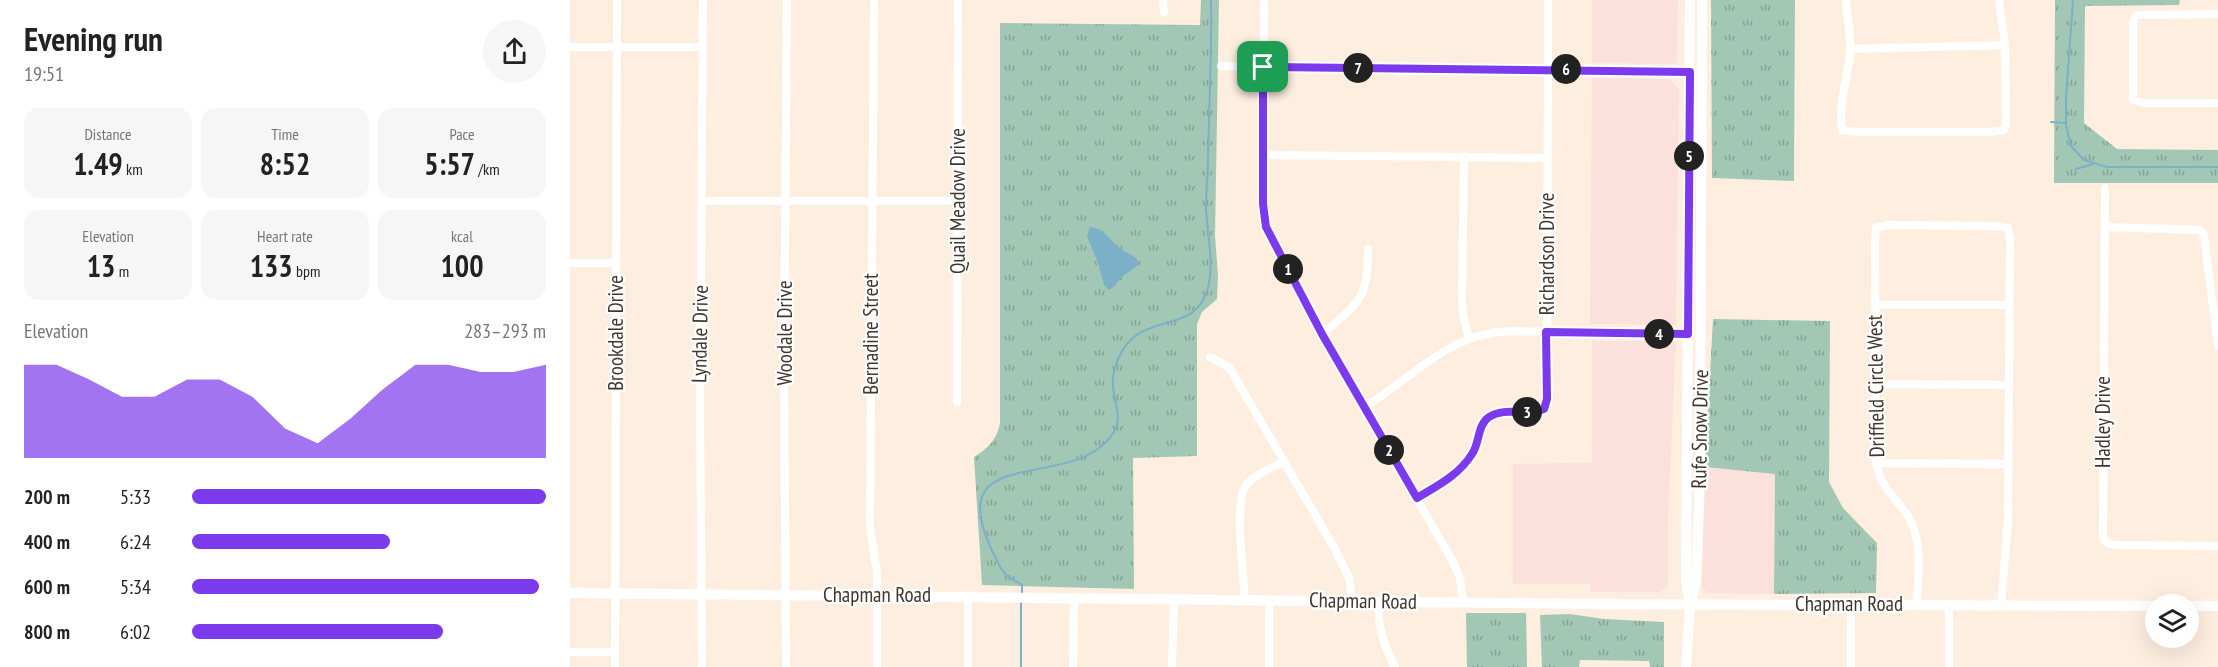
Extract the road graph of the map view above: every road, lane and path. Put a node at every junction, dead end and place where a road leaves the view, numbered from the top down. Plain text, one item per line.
1 (617, 0) edge
2 (703, 0) edge
3 (787, 0) edge
4 (874, 0) edge
5 (958, 0) edge
6 (1163, 0) edge
7 (1264, 0) edge
8 (1548, 0) edge
9 (1690, 0) edge
10 (1702, 0) edge
11 (1846, 0) edge
12 (1999, 0) edge
13 (1164, 12) dead end
14 (2218, 14) edge
15 (2005, 45) junction
16 (617, 47) junction
17 (703, 47) junction
18 (570, 48) edge
19 (1850, 49) junction
20 (1221, 66) dead end
21 (1263, 67) junction
22 (1547, 69) junction
23 (1690, 72) junction
24 (2218, 103) edge
25 (1262, 154) junction
26 (1464, 156) junction
27 (1547, 158) junction
28 (2105, 188) dead end
29 (702, 201) junction
30 (786, 201) junction
31 (872, 201) junction
32 (958, 201) junction
33 (2105, 227) junction
34 (1368, 249) dead end
35 (570, 263) edge
36 (616, 263) junction
37 (1876, 305) junction
38 (2009, 305) junction
39 (1546, 332) junction
40 (1322, 334) junction
41 (1688, 334) junction
42 (1469, 339) junction
43 (2218, 346) edge
44 (1210, 357) dead end
45 (1875, 384) junction
46 (2009, 385) junction
47 (957, 402) dead end
48 (1364, 407) junction
49 (1284, 462) junction
50 (1876, 464) junction
51 (2009, 464) junction
52 (1417, 498) junction
53 (2218, 546) edge
54 (570, 593) edge
55 (615, 593) junction
56 (701, 594) junction
57 (785, 595) junction
58 (877, 595) junction
59 (968, 596) junction
60 (1074, 598) junction
61 (1174, 598) junction
62 (1245, 600) junction
63 (1269, 600) junction
64 (1352, 601) junction
65 (1378, 602) junction
66 (1463, 602) junction
67 (1690, 604) junction
68 (1851, 604) junction
69 (1917, 604) junction
70 (1949, 604) junction
71 (2001, 605) junction
72 (2145, 606) edge
73 (2199, 606) edge
74 (2218, 606) edge
75 (570, 652) edge
76 (615, 652) junction
77 (1393, 666) edge
78 (615, 667) edge
79 (702, 667) edge
80 (786, 667) edge
81 (877, 667) edge
82 (968, 667) edge
83 (1072, 667) edge
84 (1172, 667) edge
85 (1269, 667) edge
86 (1686, 667) edge
87 (1851, 667) edge
88 (1949, 667) edge

1 - 16 street, Brookdale Drive
2 - 17 street, Lyndale Drive
3 - 30 street, Woodale Drive
4 - 31 street, Bernadine Street
5 - 32 street, Quail Meadow Drive
6 - 13 street
7 - 21 street
8 - 22 street, Richardson Drive
9 - 23 street, Rufe Snow Drive
10 - 67 street, Rufe Snow Drive
11 - 19 street
12 - 15 street
14 - 24 street
15 - 19 street
15 - 19 street
16 - 17 street
16 - 18 street
16 - 36 street, Brookdale Drive
17 - 29 street, Lyndale Drive
20 - 21 street
21 - 22 street
21 - 25 street
22 - 23 street
22 - 27 street, Richardson Drive
23 - 41 street, Rufe Snow Drive
25 - 26 street
25 - 40 street
26 - 27 street
26 - 42 street
27 - 39 street, Richardson Drive
28 - 33 street, Hadley Drive
29 - 30 street
29 - 56 street, Lyndale Drive
30 - 31 street
30 - 57 street, Woodale Drive
31 - 32 street
31 - 58 street, Bernadine Street
32 - 47 street, Quail Meadow Drive
33 - 43 street
33 - 53 street, Hadley Drive
34 - 40 street
35 - 36 street
36 - 55 street, Brookdale Drive
37 - 38 street
37 - 38 street, Driffield Circle West
37 - 45 street, Driffield Circle West
38 - 46 street
39 - 41 street
39 - 42 street
39 - 52 street, Richardson Drive
40 - 48 street
41 - 67 street, Rufe Snow Drive
42 - 48 street
44 - 49 street
45 - 46 street
45 - 50 street, Driffield Circle West
46 - 51 street
48 - 52 street
49 - 62 street
49 - 64 street
50 - 51 street
50 - 69 street, Driffield Circle West
51 - 71 street
52 - 66 street
54 - 55 street, Chapman Road
55 - 56 street, Chapman Road
55 - 76 street, Brookdale Drive
56 - 57 street, Chapman Road
56 - 79 street, Lyndale Drive
57 - 58 street, Chapman Road
57 - 80 street, Woodale Drive
58 - 59 street, Chapman Road
58 - 81 street, Bernadine Street
59 - 60 street, Chapman Road
59 - 82 street
60 - 61 street, Chapman Road
60 - 83 street
61 - 62 street, Chapman Road
61 - 84 street
62 - 63 street, Chapman Road
63 - 64 street, Chapman Road
63 - 85 street
64 - 65 street, Chapman Road
65 - 66 street, Chapman Road
65 - 77 street
66 - 67 street, Chapman Road
67 - 68 street, Chapman Road
67 - 86 street, Rufe Snow Drive
68 - 69 street, Chapman Road
68 - 87 street
69 - 70 street, Chapman Road
70 - 71 street, Chapman Road
70 - 88 street
71 - 72 street, Chapman Road
73 - 74 street
75 - 76 street
76 - 78 street, Brookdale Drive

